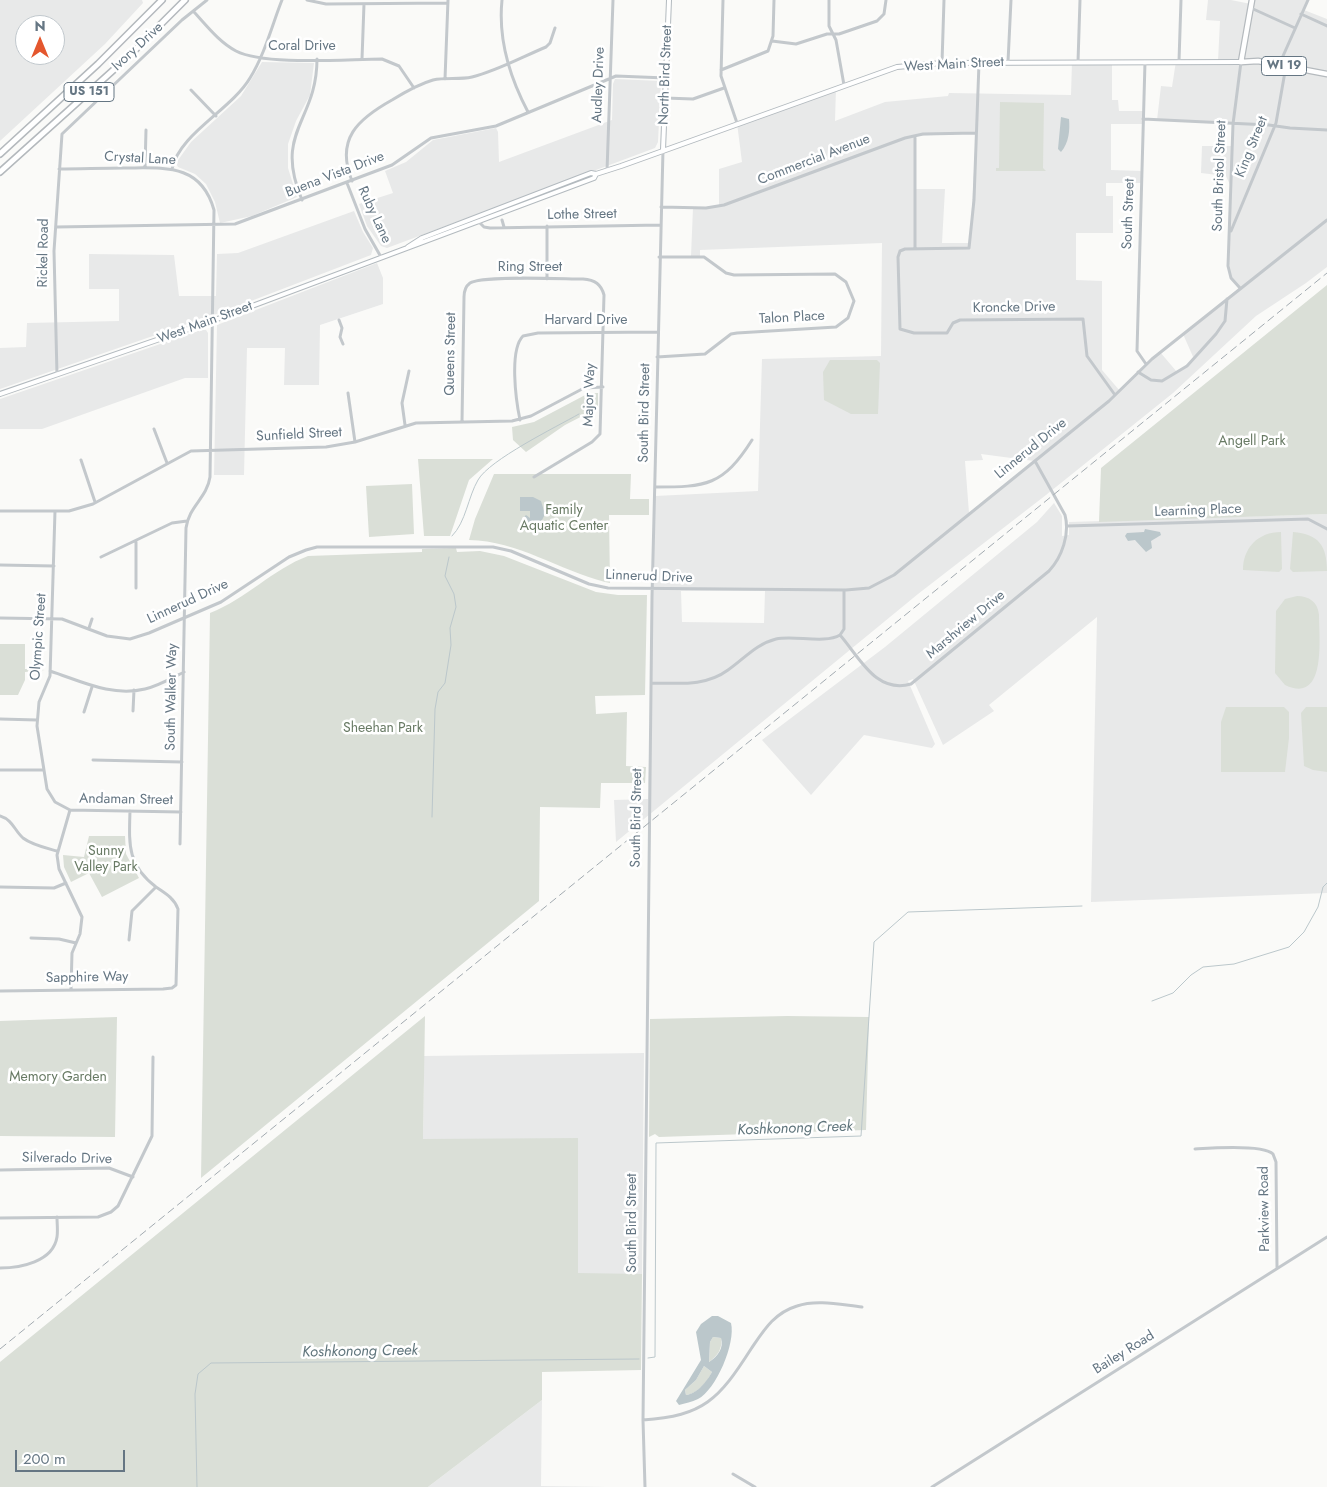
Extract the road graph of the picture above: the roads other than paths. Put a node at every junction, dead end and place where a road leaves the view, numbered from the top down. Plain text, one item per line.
1 (162, 0) edge
2 (184, 0) edge
3 (207, 0) edge
4 (282, 0) edge
5 (307, 0) edge
6 (502, 0) edge
7 (613, 0) edge
8 (669, 0) edge
9 (722, 0) edge
10 (774, 0) edge
11 (829, 0) edge
12 (886, 0) edge
13 (944, 0) edge
14 (1011, 0) edge
15 (1080, 0) edge
16 (1181, 0) edge
17 (1252, 0) edge
18 (1308, 0) edge
19 (448, 1) edge
20 (364, 4) junction
21 (1250, 8) junction
22 (194, 12) junction
23 (1302, 14) junction
24 (1327, 26) edge
25 (555, 28) dead end
26 (1295, 28) junction
27 (833, 34) junction
28 (772, 41) junction
29 (260, 58) junction
30 (317, 59) junction
31 (362, 59) junction
32 (1145, 61) junction
33 (1179, 61) junction
34 (508, 62) junction
35 (1008, 62) junction
36 (1078, 62) junction
37 (1241, 62) junction
38 (942, 63) junction
39 (979, 63) junction
40 (1279, 65) junction
41 (1286, 66) junction
42 (721, 70) junction
43 (1327, 74) edge
44 (666, 78) junction
45 (445, 79) junction
46 (610, 79) junction
47 (844, 85) junction
48 (414, 88) junction
49 (724, 88) junction
50 (191, 90) dead end
51 (665, 98) junction
52 (528, 112) junction
53 (216, 116) junction
54 (1143, 119) junction
55 (737, 123) junction
56 (1233, 124) junction
57 (1275, 125) junction
58 (146, 130) dead end
59 (1327, 130) edge
60 (63, 132) joint
61 (976, 133) junction
62 (915, 136) junction
63 (663, 150) junction
64 (0, 154) edge
65 (145, 168) junction
66 (59, 169) junction
67 (172, 169) junction
68 (607, 171) junction
69 (0, 172) edge
70 (596, 174) junction
71 (349, 182) junction
72 (302, 200) junction
73 (660, 207) junction
74 (502, 220) dead end
75 (1327, 220) edge
76 (479, 222) junction
77 (660, 225) junction
78 (215, 226) junction
79 (547, 226) junction
80 (56, 227) junction
81 (504, 227) junction
82 (1229, 234) junction
83 (408, 247) junction
84 (915, 249) junction
85 (381, 257) junction
86 (659, 257) junction
87 (547, 279) junction
88 (596, 282) joint
89 (467, 287) joint
90 (1240, 288) junction
91 (1227, 299) junction
92 (340, 320) dead end
93 (212, 321) junction
94 (658, 332) junction
95 (603, 333) junction
96 (343, 344) dead end
97 (657, 357) junction
98 (1146, 364) junction
99 (409, 371) dead end
100 (1138, 372) junction
101 (57, 375) junction
102 (602, 387) junction
103 (348, 393) dead end
104 (0, 394) edge
105 (1115, 395) junction
106 (520, 420) junction
107 (462, 422) junction
108 (405, 425) junction
109 (154, 429) dead end
110 (752, 440) dead end
111 (355, 442) junction
112 (211, 449) junction
113 (81, 460) dead end
114 (1034, 461) junction
115 (167, 463) junction
116 (534, 477) dead end
117 (655, 487) junction
118 (95, 502) junction
119 (0, 511) edge
120 (55, 511) junction
121 (186, 521) junction
122 (1067, 526) junction
123 (1327, 529) edge
124 (136, 542) junction
125 (101, 557) dead end
126 (0, 565) edge
127 (54, 566) junction
128 (136, 588) dead end
129 (652, 589) junction
130 (844, 590) junction
131 (0, 618) edge
132 (50, 618) junction
133 (184, 618) junction
134 (92, 619) dead end
135 (89, 628) junction
136 (840, 635) junction
137 (50, 671) junction
138 (184, 672) junction
139 (651, 683) junction
140 (92, 687) junction
141 (134, 690) junction
142 (84, 712) dead end
143 (132, 712) dead end
144 (0, 719) edge
145 (37, 720) junction
146 (93, 760) dead end
147 (182, 762) junction
148 (0, 770) edge
149 (43, 770) junction
150 (70, 810) junction
151 (130, 811) junction
152 (181, 812) junction
153 (0, 816) edge
154 (180, 844) dead end
155 (57, 851) junction
156 (66, 883) junction
157 (0, 887) edge
158 (156, 887) junction
159 (31, 938) dead end
160 (130, 940) dead end
161 (76, 943) junction
162 (71, 990) junction
163 (0, 991) edge
164 (153, 1057) dead end
165 (1195, 1148) dead end
166 (0, 1170) edge
167 (133, 1177) junction
168 (57, 1217) junction
169 (0, 1218) edge
170 (1327, 1237) edge
171 (0, 1268) edge
172 (1277, 1269) junction
173 (862, 1307) dead end
174 (643, 1420) junction
175 (733, 1474) dead end
176 (645, 1487) edge
177 (755, 1487) edge
178 (932, 1487) edge

1 - 64 highway, US 151
2 - 69 highway, US 151
3 - 22 street, Ivory Drive
4 - 29 street
5 - 20 street
6 - 34 street
7 - 46 street, Audley Drive
8 - 44 main road, North Bird Street
9 - 42 street
10 - 28 street
11 - 27 street
12 - 27 street
13 - 38 street
14 - 35 street
15 - 36 street
16 - 33 street
17 - 21 main road, WI 19
18 - 23 street
19 - 20 street
19 - 45 street
20 - 31 street
21 - 26 street
21 - 37 main road, WI 19
22 - 29 street, Coral Drive
22 - 60 street, Ivory Drive
23 - 24 street
23 - 26 street
25 - 34 street, Ruby Lane
26 - 40 street
27 - 28 street
27 - 47 street
28 - 42 street
29 - 30 street, Coral Drive
29 - 53 street
30 - 31 street, Coral Drive
30 - 72 street
31 - 48 street, Coral Drive
32 - 33 main road, West Main Street
32 - 36 main road, West Main Street
32 - 54 street, South Street
33 - 37 main road, West Main Street
34 - 45 street, Ruby Lane
34 - 52 street
35 - 36 main road, West Main Street
35 - 39 main road, West Main Street
37 - 40 main road, WI 19
37 - 56 street, South Bristol Street
38 - 39 main road, West Main Street
38 - 47 main road, West Main Street
39 - 61 street
40 - 41 main road, WI 19
41 - 43 main road, WI 19
41 - 57 street, King Street
42 - 49 street
44 - 46 street, Buena Vista Drive
44 - 51 main road, North Bird Street
45 - 48 street, Ruby Lane
46 - 52 street, Buena Vista Drive
46 - 68 street, Audley Drive
47 - 55 main road, West Main Street
48 - 71 street, Ruby Lane
49 - 51 street
49 - 55 street
50 - 53 street
51 - 63 main road, North Bird Street
52 - 71 street, Buena Vista Drive
53 - 67 street
54 - 56 street
54 - 98 street, South Street
55 - 63 main road, West Main Street
56 - 57 street
56 - 82 street, South Bristol Street
57 - 59 street
57 - 82 street, King Street
58 - 65 street
60 - 66 street, Rickel Road
61 - 62 street, Commercial Avenue
61 - 84 street
62 - 73 street, Commercial Avenue
62 - 84 street
63 - 68 main road, West Main Street
63 - 73 street, South Bird Street
65 - 66 street, Crystal Lane
65 - 67 street, Crystal Lane
66 - 80 street, Rickel Road
67 - 78 street, Crystal Lane
68 - 70 main road, West Main Street
70 - 76 main road, West Main Street
70 - 83 main road, West Main Street
71 - 72 street, Buena Vista Drive
71 - 85 street, Ruby Lane
72 - 78 street, Buena Vista Drive
73 - 77 street, South Bird Street
74 - 81 street
75 - 90 street, Linnerud Drive
76 - 81 street, Lothe Street
76 - 83 main road, West Main Street
77 - 79 street, Lothe Street
77 - 86 street, South Bird Street
78 - 80 street, Buena Vista Drive
78 - 93 street, Crystal Lane
79 - 81 street, Lothe Street
79 - 87 street
80 - 101 street, Rickel Road
82 - 90 street, South Bristol Street
83 - 85 main road, West Main Street
84 - 105 street, Kroncke Drive
85 - 93 main road, West Main Street
86 - 94 street, South Bird Street
86 - 97 street, Talon Place
87 - 88 street, Ring Street
87 - 89 street, Ring Street
88 - 95 street, Major Way
89 - 107 street, Queens Street
90 - 91 street, Linnerud Drive
91 - 98 street, Linnerud Drive
91 - 100 street
92 - 96 street
93 - 101 main road, West Main Street
93 - 112 street, South Walker Way
94 - 95 street, Harvard Drive
94 - 97 street, South Bird Street
95 - 102 street, Major Way
95 - 106 street, Harvard Drive
97 - 117 street, South Bird Street
98 - 100 street, Linnerud Drive
99 - 108 street
100 - 105 street, Linnerud Drive
101 - 104 main road, West Main Street
102 - 106 street, Sunfield Street
102 - 116 street, Major Way
103 - 111 street
105 - 114 street, Linnerud Drive
106 - 107 street, Sunfield Street
107 - 108 street, Sunfield Street
108 - 111 street, Sunfield Street
109 - 115 street
110 - 117 street
111 - 112 street, Sunfield Street
112 - 115 street, Sunfield Street
112 - 121 street, South Walker Way
113 - 118 street
114 - 122 street
114 - 130 street, Linnerud Drive
115 - 118 street, Sunfield Street
117 - 129 street, South Bird Street
118 - 120 street, Sunfield Street
119 - 120 street, Sunfield Street
120 - 127 street, Olympic Street
121 - 124 street
121 - 133 street, South Walker Way
122 - 123 street, Learning Place
122 - 136 street, Marshview Drive
124 - 125 street
124 - 128 street
126 - 127 street
127 - 132 street, Olympic Street
129 - 130 street, Linnerud Drive
129 - 133 street, Linnerud Drive
129 - 139 street, South Bird Street
130 - 136 street
131 - 132 street, Linnerud Drive
132 - 135 street, Linnerud Drive
132 - 137 street, Olympic Street
133 - 135 street, Linnerud Drive
133 - 138 street, South Walker Way
134 - 135 street
136 - 139 street
137 - 140 street
137 - 145 street, Olympic Street
138 - 141 street
138 - 147 street, South Walker Way
139 - 174 street, South Bird Street
140 - 141 street
140 - 142 street
141 - 143 street
144 - 145 street
145 - 149 street, Olympic Street
146 - 147 street
147 - 152 street, South Walker Way
148 - 149 street
149 - 150 street, Olympic Street
150 - 151 street, Andaman Street
150 - 155 street
151 - 152 street, Andaman Street
151 - 158 street
152 - 154 street, South Walker Way
153 - 155 street
155 - 156 street
156 - 157 street
156 - 161 street
158 - 160 street
158 - 162 street, Sapphire Way
159 - 161 street
161 - 162 street
162 - 163 street, Sapphire Way
164 - 167 street
165 - 172 street, Parkview Road
166 - 167 street, Silverado Drive
167 - 168 street
168 - 169 street
168 - 171 street
170 - 172 street, Bailey Road
172 - 178 street, Bailey Road
173 - 174 street
174 - 176 street, South Bird Street
175 - 177 street

